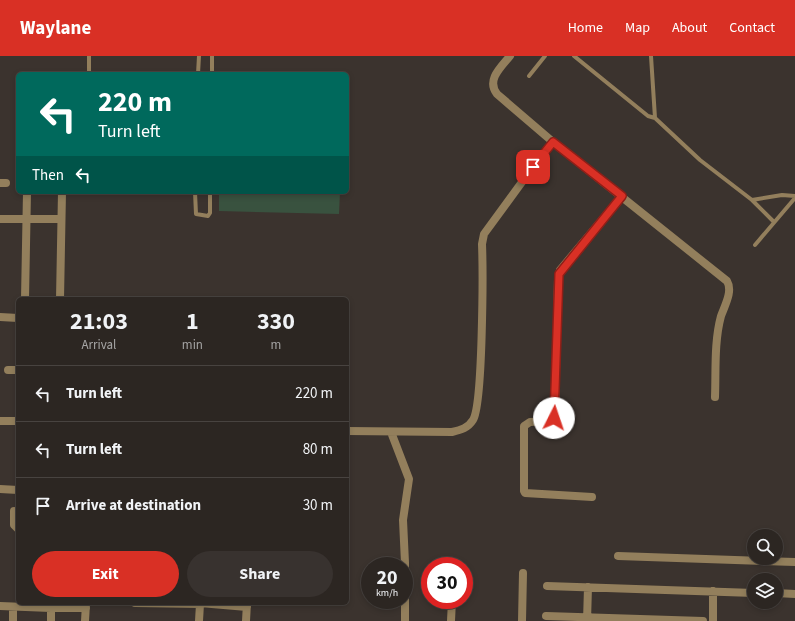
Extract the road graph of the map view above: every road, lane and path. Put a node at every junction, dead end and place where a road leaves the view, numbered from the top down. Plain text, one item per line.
1 (89, 56) edge
2 (199, 56) edge
3 (212, 56) edge
4 (510, 56) edge
5 (545, 56) edge
6 (574, 56) edge
7 (651, 56) edge
8 (89, 72) edge
9 (198, 72) edge
10 (212, 72) edge
11 (529, 76) dead end
12 (655, 118) junction
13 (553, 142) junction
14 (27, 194) edge
15 (62, 194) edge
16 (195, 194) edge
17 (210, 194) edge
18 (622, 196) junction
19 (795, 197) edge
20 (752, 200) junction
21 (0, 219) edge
22 (26, 219) junction
23 (61, 219) junction
24 (774, 222) junction
25 (755, 246) dead end
26 (24, 297) edge
27 (60, 297) edge
28 (0, 317) edge
29 (16, 318) edge
30 (8, 370) dead end
31 (16, 370) edge
32 (715, 397) dead end
33 (0, 421) edge
34 (16, 421) edge
35 (349, 431) edge
36 (391, 432) junction
37 (0, 489) edge
38 (16, 490) edge
39 (592, 497) dead end
40 (14, 511) dead end
41 (16, 527) edge
42 (618, 556) dead end
43 (795, 562) edge
44 (523, 573) dead end
45 (547, 586) dead end
46 (588, 587) junction
47 (713, 591) junction
48 (747, 592) edge
49 (783, 593) edge
50 (795, 594) edge
51 (86, 605) edge
52 (200, 605) edge
53 (247, 605) edge
54 (0, 606) edge
55 (13, 607) junction
56 (51, 608) junction
57 (452, 609) edge
58 (546, 616) dead end
59 (587, 619) edge
60 (667, 620) edge
61 (13, 621) edge
62 (51, 621) edge
63 (85, 621) edge
64 (199, 621) edge
65 (246, 621) edge
66 (405, 621) edge
67 (451, 621) edge
68 (522, 621) edge
69 (703, 621) edge
70 (713, 621) edge

1 - 8 lane
2 - 9 lane
3 - 10 lane
4 - 13 street
5 - 11 lane
6 - 12 lane
7 - 12 lane
12 - 20 lane
13 - 18 street
13 - 36 street
14 - 22 street
15 - 23 street
16 - 17 lane
18 - 32 street
18 - 39 street
19 - 20 lane
19 - 24 lane
20 - 24 lane
21 - 22 street
22 - 23 street
22 - 26 street
23 - 27 street
24 - 25 lane
28 - 29 street
30 - 31 street
33 - 34 street
35 - 36 street
36 - 66 street
37 - 38 street
40 - 41 street
42 - 43 street
44 - 68 street
45 - 46 street
46 - 47 street
46 - 59 street
47 - 48 street
47 - 70 street
49 - 50 street
51 - 56 street
51 - 63 street
52 - 64 street
53 - 65 street
54 - 55 street
55 - 56 street
55 - 61 street
56 - 62 street
57 - 67 street
58 - 59 street
59 - 60 street
60 - 69 street

